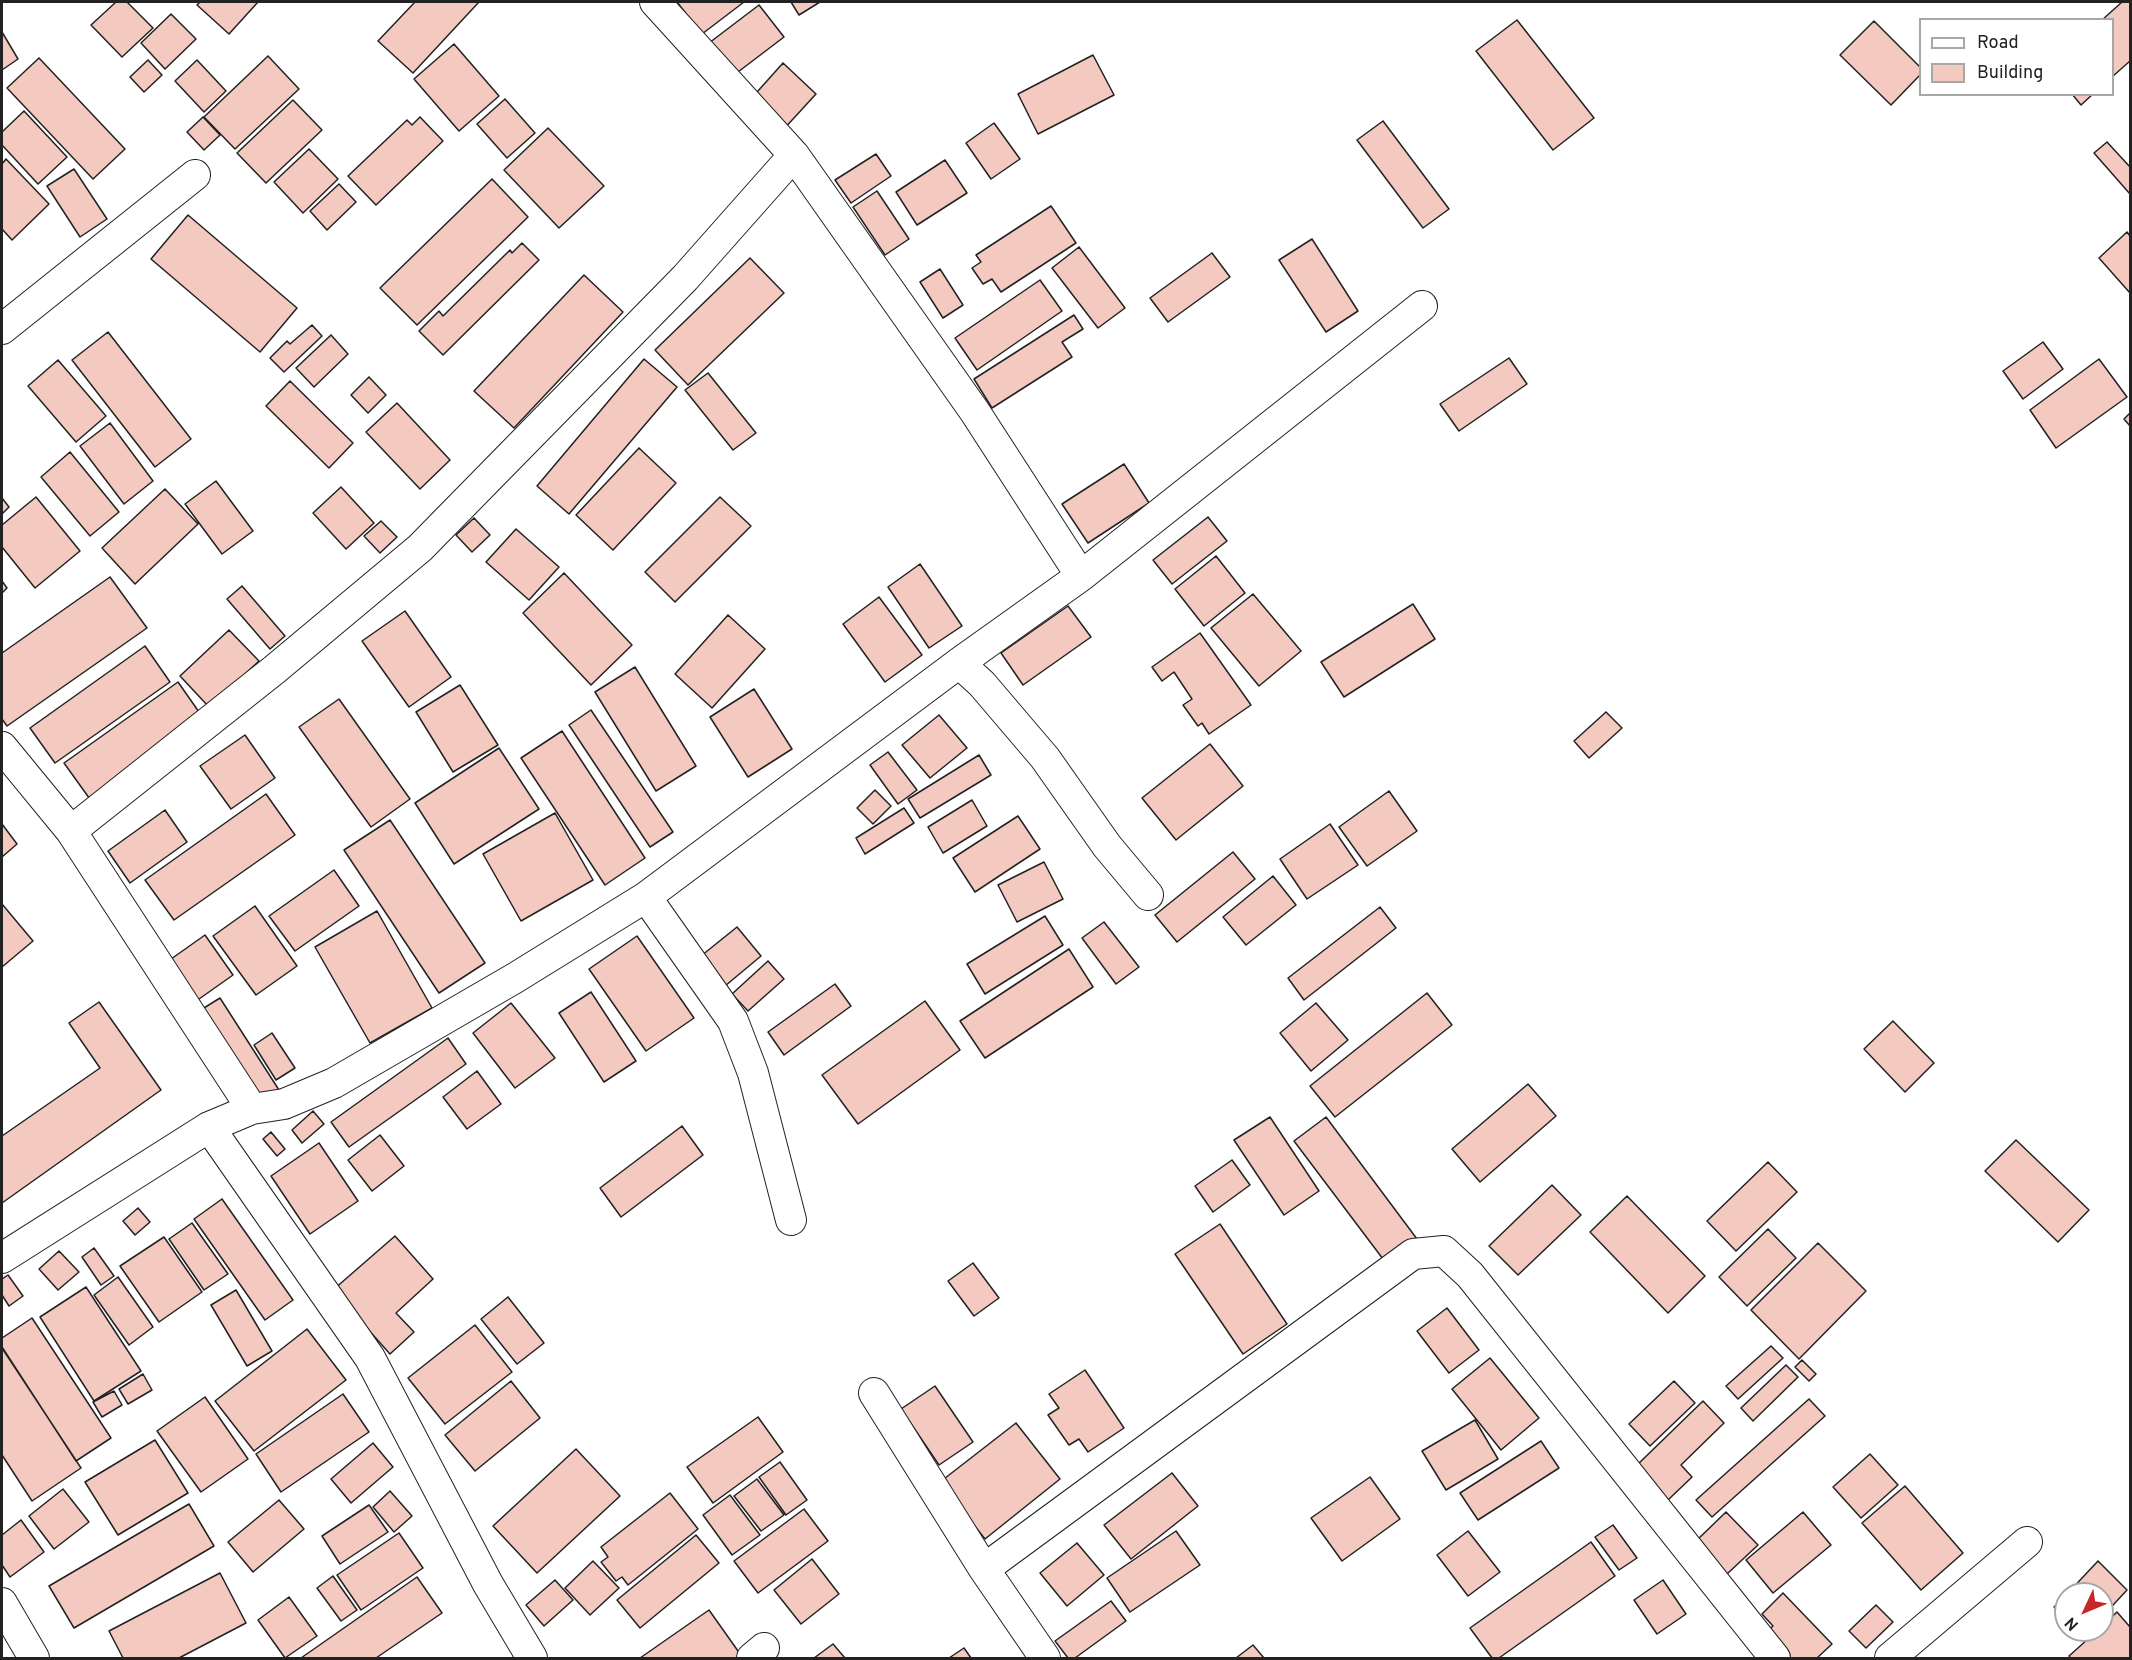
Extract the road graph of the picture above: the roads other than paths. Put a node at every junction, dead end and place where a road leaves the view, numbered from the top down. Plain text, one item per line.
1 (655, 2) edge
2 (794, 155) junction
3 (195, 175) dead end
4 (1422, 306) dead end
5 (2, 329) edge
6 (1081, 576) junction
7 (959, 663) junction
8 (2, 747) edge
9 (71, 831) junction
10 (1148, 895) dead end
11 (645, 897) junction
12 (252, 1109) junction
13 (209, 1127) junction
14 (791, 1220) dead end
15 (2, 1258) edge
16 (874, 1393) dead end
17 (2027, 1542) dead end
18 (984, 1569) junction
19 (2, 1603) edge
20 (34, 1659) edge
21 (532, 1659) edge
22 (1045, 1659) edge
23 (1775, 1659) edge
24 (1890, 1659) edge

1 - 2 street
2 - 6 street
2 - 9 street
3 - 5 street
4 - 6 street
6 - 7 street
7 - 10 street
7 - 11 street
8 - 9 street
9 - 12 street
11 - 12 street
11 - 14 street
12 - 13 street
13 - 15 street
13 - 21 street
16 - 18 street
17 - 24 street
18 - 22 street
18 - 23 street
19 - 20 street

